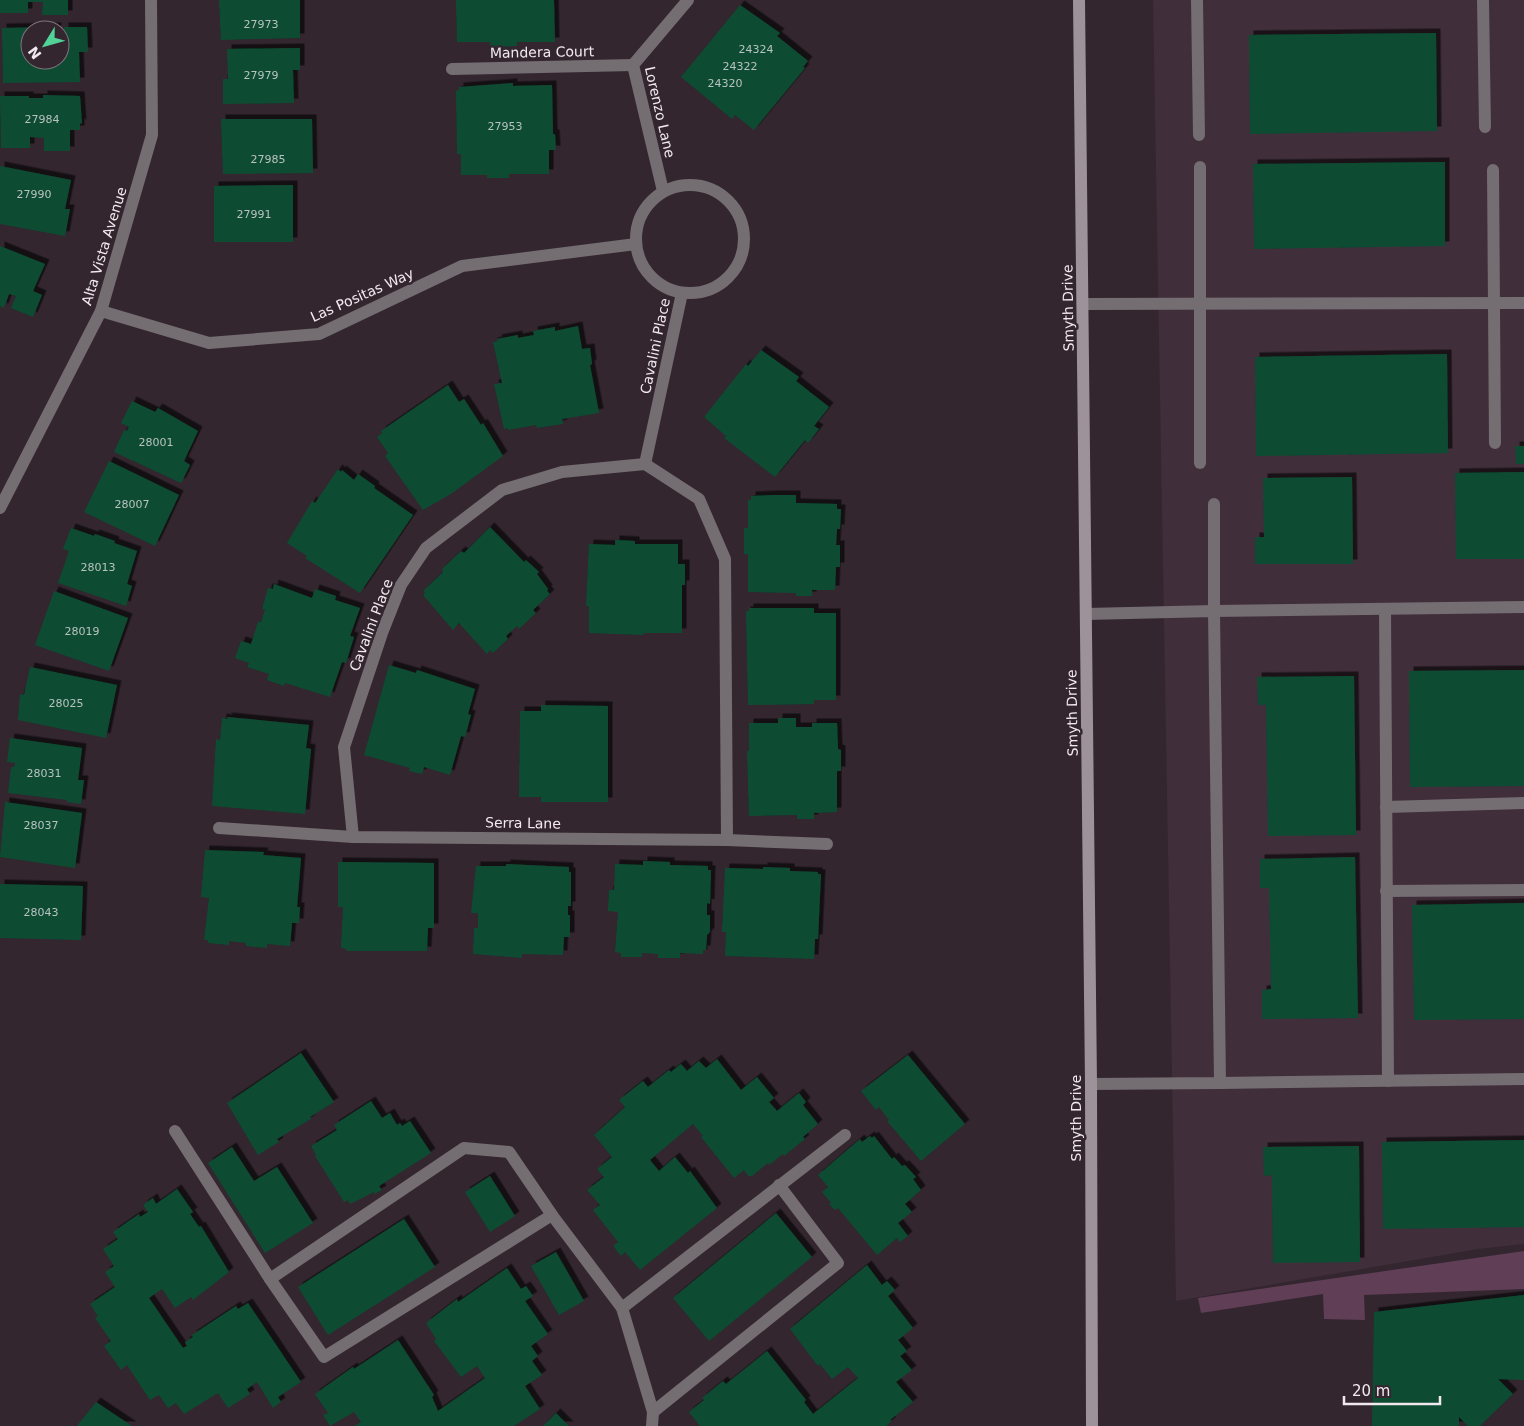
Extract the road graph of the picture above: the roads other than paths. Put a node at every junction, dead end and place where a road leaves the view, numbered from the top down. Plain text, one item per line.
1 (151, 0) edge
2 (688, 0) edge
3 (1078, 0) edge
4 (1197, 0) edge
5 (1483, 0) edge
6 (633, 65) junction
7 (452, 69) dead end
8 (1485, 127) dead end
9 (1199, 135) dead end
10 (1200, 167) dead end
11 (1493, 170) dead end
12 (664, 191) junction
13 (636, 244) junction
14 (682, 293) junction
15 (1494, 303) junction
16 (1524, 303) edge
17 (1082, 304) junction
18 (1200, 304) junction
19 (101, 311) junction
20 (1495, 443) dead end
21 (1200, 463) dead end
22 (644, 464) junction
23 (1214, 504) dead end
24 (0, 508) edge
25 (1524, 607) edge
26 (1385, 608) junction
27 (1214, 611) junction
28 (1086, 614) junction
29 (1524, 803) edge
30 (1386, 807) junction
31 (219, 828) dead end
32 (353, 837) junction
33 (728, 840) junction
34 (826, 844) dead end
35 (1524, 890) edge
36 (1386, 891) junction
37 (1524, 1080) edge
38 (1388, 1081) junction
39 (1220, 1083) junction
40 (1091, 1084) junction
41 (175, 1131) dead end
42 (845, 1135) dead end
43 (779, 1185) junction
44 (552, 1215) junction
45 (270, 1279) junction
46 (622, 1308) junction
47 (653, 1412) junction
48 (652, 1426) edge
49 (1092, 1426) edge

1 - 19 street, Alta Vista Avenue
2 - 6 street, Lorenzo Lane
3 - 17 street, Smyth Drive
4 - 9 street
5 - 8 street
6 - 7 street, Mandera Court
6 - 12 street, Lorenzo Lane
10 - 18 street
11 - 15 street
12 - 13 street
12 - 14 street
13 - 14 street
13 - 19 street, Las Positas Way
14 - 22 street, Cavalini Place
15 - 16 street
15 - 18 street
15 - 20 street
17 - 18 street
17 - 28 street, Smyth Drive
18 - 21 street
19 - 24 street, Alta Vista Avenue
22 - 32 street, Cavalini Place
22 - 33 street
23 - 27 street
25 - 26 street
26 - 27 street
26 - 30 street
27 - 28 street
27 - 39 street
28 - 40 street, Smyth Drive
29 - 30 street
30 - 36 street
31 - 32 street, Serra Lane
32 - 33 street, Serra Lane
33 - 34 street, Serra Lane
35 - 36 street
36 - 38 street
37 - 38 street
38 - 39 street
39 - 40 street
40 - 49 street, Smyth Drive
41 - 45 street
42 - 43 street
43 - 46 street
43 - 47 street
44 - 45 street
44 - 45 street
44 - 46 street
46 - 47 street
47 - 48 street

